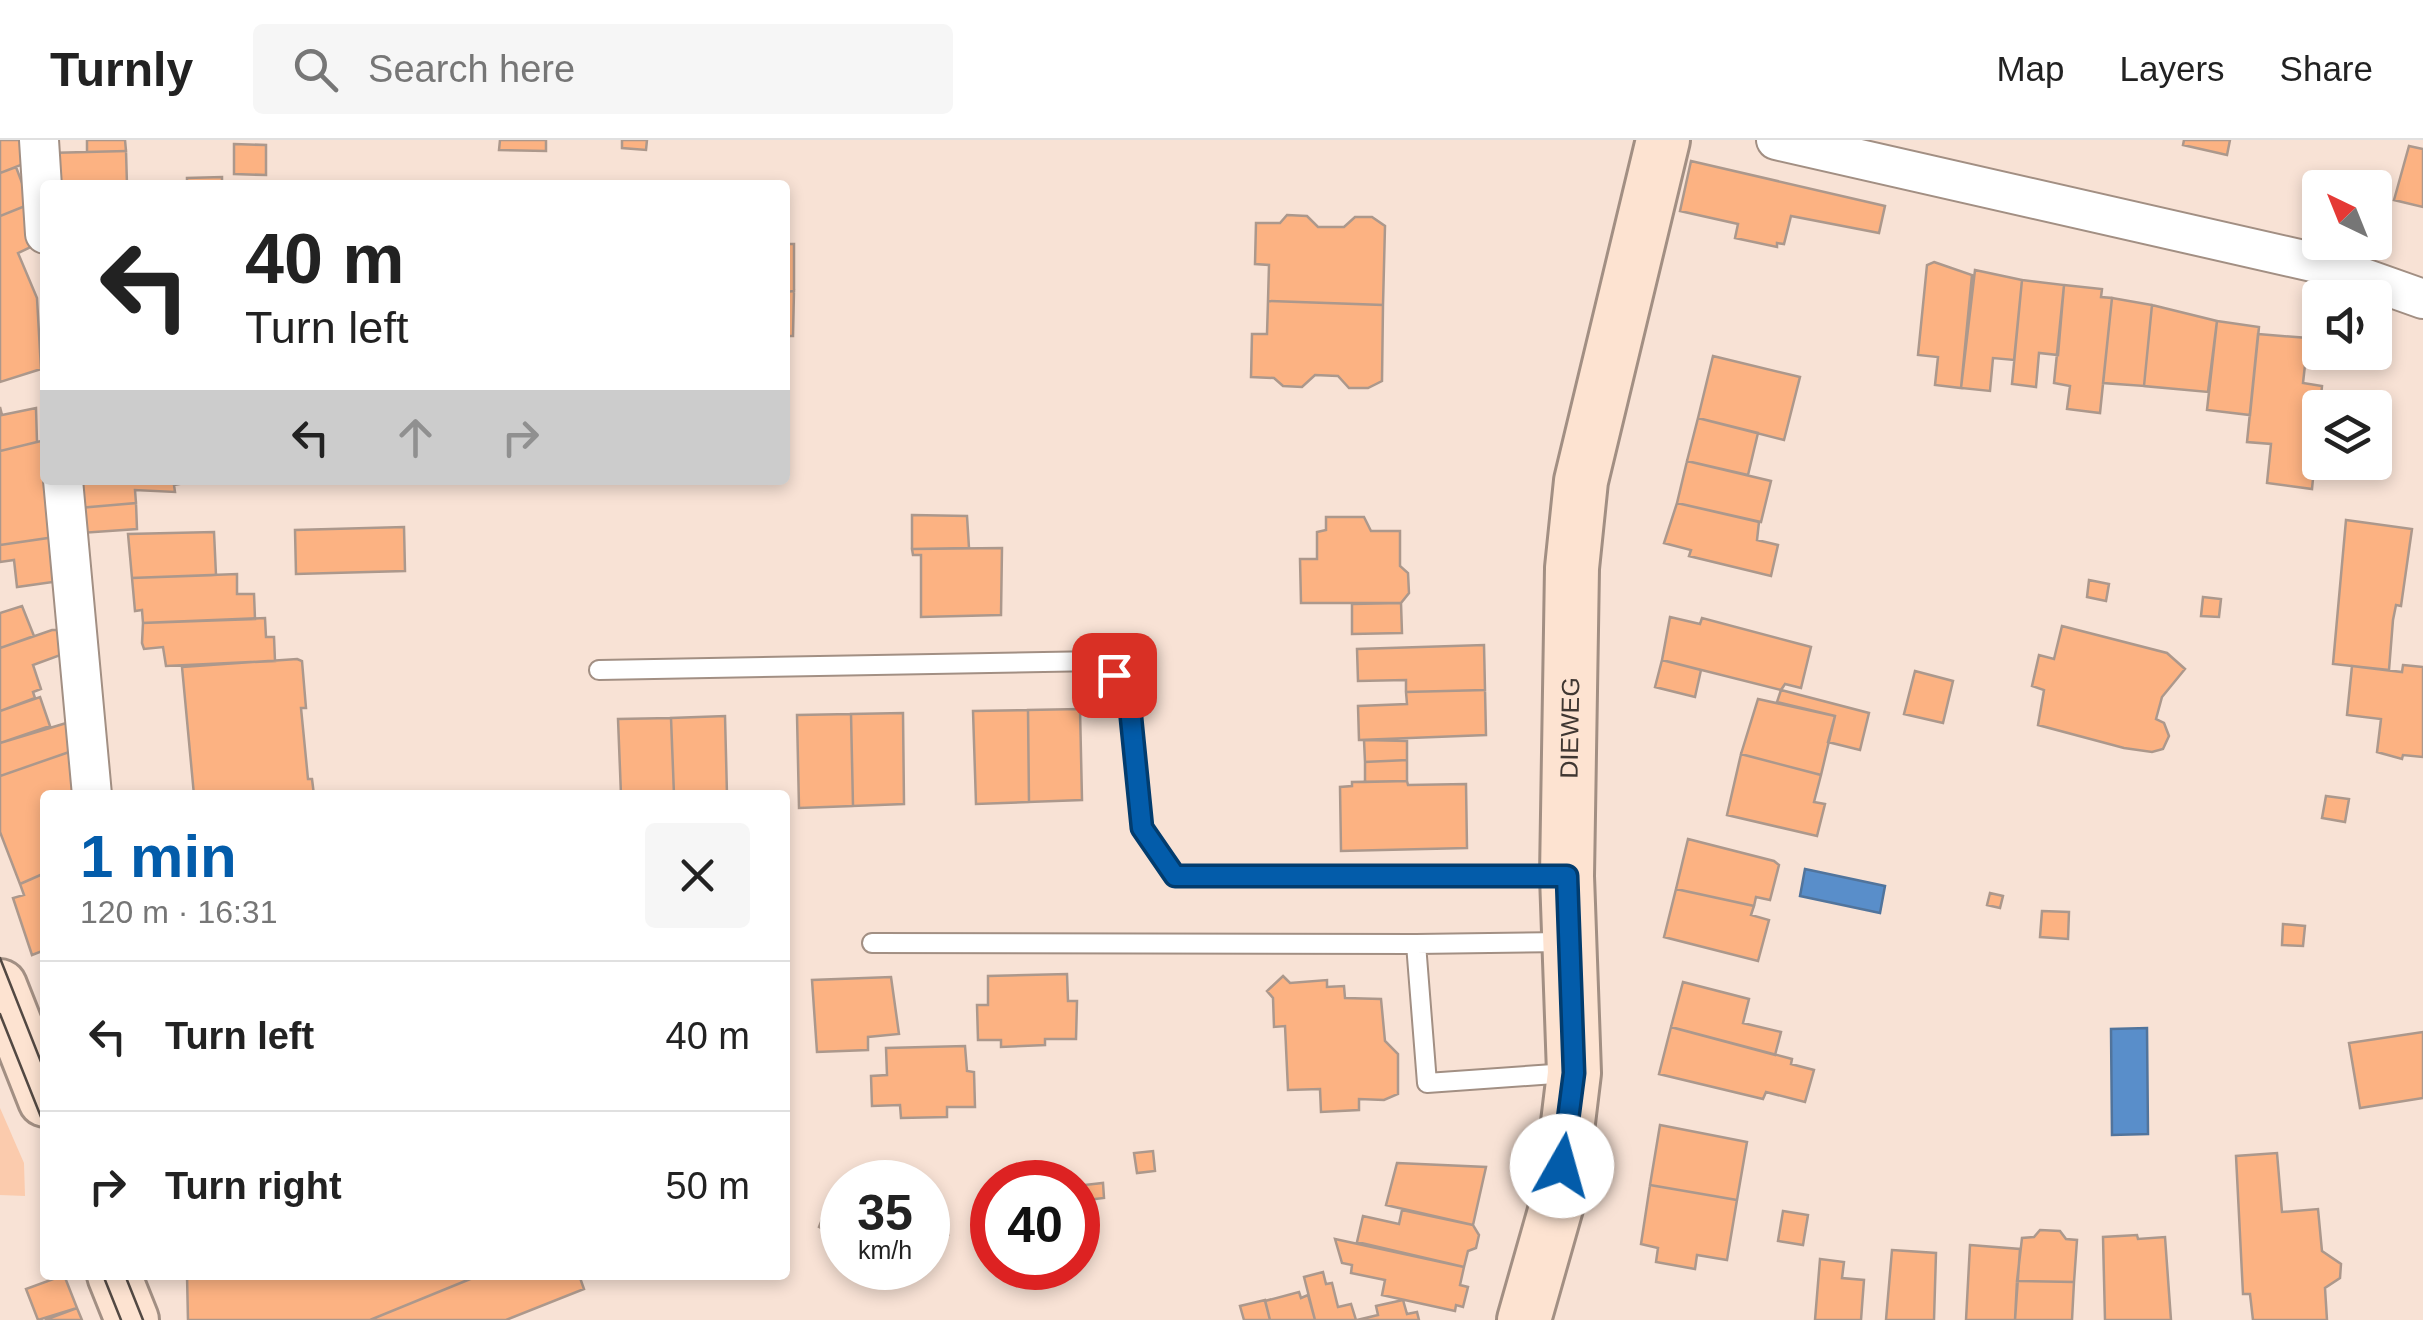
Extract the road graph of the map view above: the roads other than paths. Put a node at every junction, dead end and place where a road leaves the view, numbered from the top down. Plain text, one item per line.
1 (39, 140) edge
2 (1663, 140) edge
3 (1776, 140) edge
4 (42, 180) edge
5 (2423, 299) edge
6 (63, 485) edge
7 (600, 670) dead end
8 (92, 790) edge
9 (1567, 876) junction
10 (1570, 942) junction
11 (872, 943) dead end
12 (1416, 944) junction
13 (0, 986) edge
14 (1574, 1073) junction
15 (40, 1087) edge
16 (116, 1280) edge
17 (132, 1320) edge
18 (1524, 1320) edge

1 - 4 street
2 - 9 street, DIEWEG
3 - 5 street
6 - 8 street
7 - 9 lane
9 - 10 street, DIEWEG
10 - 12 lane
10 - 14 street, DIEWEG
11 - 12 lane
12 - 14 lane
13 - 15 street
14 - 18 street, DIEWEG
16 - 17 street

